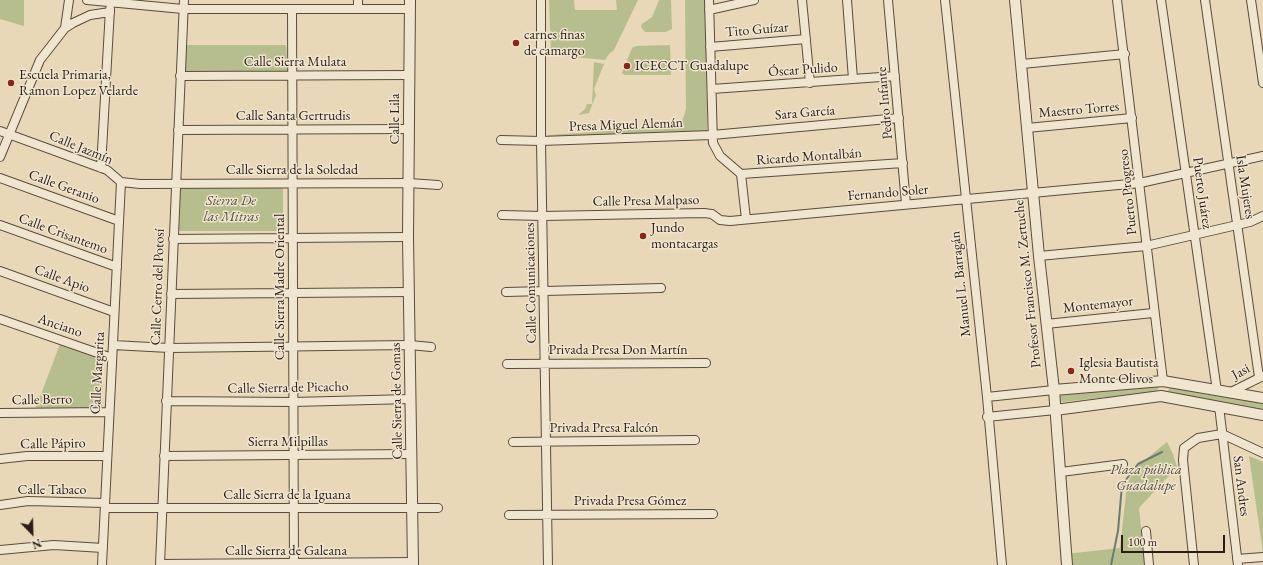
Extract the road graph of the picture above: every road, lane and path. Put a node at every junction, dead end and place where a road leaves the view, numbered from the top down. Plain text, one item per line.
1 (69, 0) edge
2 (88, 0) edge
3 (184, 0) edge
4 (541, 0) edge
5 (709, 0) edge
6 (754, 0) edge
7 (802, 0) edge
8 (847, 0) edge
9 (888, 0) edge
10 (945, 0) edge
11 (1015, 0) edge
12 (1117, 0) edge
13 (1161, 0) edge
14 (1205, 0) edge
15 (1251, 0) edge
16 (110, 3) junction
17 (358, 4) edge
18 (410, 4) edge
19 (183, 9) junction
20 (292, 9) junction
21 (709, 10) junction
22 (110, 12) junction
23 (65, 28) junction
24 (806, 39) junction
25 (1260, 45) edge
26 (710, 47) junction
27 (1125, 54) junction
28 (1022, 64) junction
29 (410, 75) junction
30 (180, 76) junction
31 (292, 76) junction
32 (895, 76) junction
33 (853, 79) junction
34 (810, 83) junction
35 (1263, 83) edge
36 (712, 89) junction
37 (899, 118) junction
38 (1132, 118) junction
39 (1027, 128) junction
40 (292, 129) junction
41 (409, 129) junction
42 (178, 130) junction
43 (0, 131) edge
44 (8, 134) junction
45 (712, 135) junction
46 (501, 140) dead end
47 (541, 141) junction
48 (1263, 156) edge
49 (0, 157) edge
50 (903, 163) junction
51 (1228, 164) junction
52 (100, 168) junction
53 (1186, 173) junction
54 (741, 174) junction
55 (0, 178) edge
56 (121, 182) junction
57 (292, 183) junction
58 (409, 183) junction
59 (1140, 183) junction
60 (175, 184) junction
61 (438, 185) dead end
62 (1033, 193) junction
63 (966, 200) junction
64 (906, 204) junction
65 (502, 215) dead end
66 (543, 216) junction
67 (1263, 216) edge
68 (746, 219) junction
69 (119, 221) junction
70 (1238, 224) junction
71 (0, 225) edge
72 (1195, 234) junction
73 (408, 237) junction
74 (292, 238) junction
75 (173, 239) junction
76 (1146, 246) junction
77 (1039, 256) junction
78 (116, 267) junction
79 (0, 271) edge
80 (661, 288) dead end
81 (545, 290) junction
82 (409, 292) junction
83 (506, 292) dead end
84 (293, 293) junction
85 (171, 294) junction
86 (114, 312) junction
87 (1153, 313) junction
88 (0, 319) edge
89 (1046, 324) junction
90 (113, 345) junction
91 (410, 345) junction
92 (293, 347) junction
93 (431, 347) dead end
94 (169, 348) junction
95 (112, 358) junction
96 (546, 363) junction
97 (706, 363) dead end
98 (507, 364) dead end
99 (1261, 376) edge
100 (1162, 381) junction
101 (1054, 390) junction
102 (1216, 391) junction
103 (1231, 392) junction
104 (987, 397) junction
105 (1263, 398) edge
106 (410, 399) junction
107 (166, 401) junction
108 (293, 402) junction
109 (1219, 406) junction
110 (1055, 410) junction
111 (109, 412) junction
112 (0, 413) edge
113 (1263, 415) edge
114 (987, 417) junction
115 (1222, 434) junction
116 (695, 440) dead end
117 (547, 441) junction
118 (512, 442) dead end
119 (1263, 453) edge
120 (411, 454) junction
121 (293, 455) junction
122 (107, 456) junction
123 (164, 456) junction
124 (0, 459) edge
125 (1123, 464) dead end
126 (1060, 472) junction
127 (0, 505) edge
128 (105, 506) junction
129 (293, 508) junction
130 (412, 508) junction
131 (438, 508) dead end
132 (162, 509) junction
133 (548, 514) junction
134 (713, 514) dead end
135 (509, 515) dead end
136 (1146, 531) dead end
137 (103, 548) junction
138 (0, 550) edge
139 (1263, 557) edge
140 (1238, 562) edge
141 (413, 564) edge
142 (102, 565) edge
143 (160, 565) edge
144 (294, 565) edge
145 (548, 565) edge
146 (1002, 565) edge
147 (1067, 565) edge
148 (1150, 565) edge
149 (1194, 565) edge

1 - 23 street
2 - 16 street
3 - 19 street, Calle Cerro del Potosí
4 - 47 street, Calle Comunicaciones
5 - 21 street
6 - 21 street
7 - 24 street
8 - 33 street
9 - 32 street, Pedro Infante
10 - 63 street, Manuel L. Barragán
11 - 28 street, Profesor Francisco M. Zertuche
12 - 27 street, Puerto Progreso
13 - 53 street, Puerto Juárez
14 - 51 street, Isla Mujeres
15 - 25 street
16 - 19 street
16 - 22 street
17 - 18 street
17 - 20 street
18 - 29 street, Calle Lila
19 - 20 street
19 - 30 street, Calle Cerro del Potosí
20 - 31 street, Calle Sierra Madre Oriental
21 - 26 street
22 - 23 street
22 - 52 street
23 - 44 street
24 - 26 street, Tito Guízar
24 - 34 street
25 - 35 street
26 - 36 street
27 - 28 street
27 - 38 street, Puerto Progreso
28 - 39 street, Profesor Francisco M. Zertuche
29 - 31 street, Calle Sierra Mulata
29 - 41 street, Calle Lila
30 - 31 street, Calle Sierra Mulata
30 - 42 street, Calle Cerro del Potosí
31 - 40 street, Calle Sierra Madre Oriental
32 - 33 street, Óscar Pulido
32 - 37 street, Pedro Infante
33 - 34 street, Óscar Pulido
34 - 36 street, Óscar Pulido
36 - 45 street
37 - 45 street, Sara García
37 - 50 street, Pedro Infante
38 - 39 street, Maestro Torres
38 - 59 street, Puerto Progreso
39 - 62 street, Profesor Francisco M. Zertuche
40 - 41 street, Calle Santa Gertrudis
40 - 42 street, Calle Santa Gertrudis
40 - 57 street, Calle Sierra Madre Oriental
41 - 58 street, Calle Lila
42 - 60 street, Calle Cerro del Potosí
43 - 44 street, Calle Jazmín
44 - 49 street
44 - 52 street, Calle Jazmín
45 - 47 street, Presa Miguel Alemán
45 - 54 street
46 - 47 street, Presa Miguel Alemán
47 - 66 street, Calle Comunicaciones
48 - 51 street, Fernando Soler
50 - 54 street, Ricardo Montalbán
50 - 64 street, Pedro Infante
51 - 53 street, Fernando Soler
51 - 70 street, Isla Mujeres
52 - 56 street, Calle Jazmín
53 - 59 street, Fernando Soler
53 - 72 street, Puerto Juárez
54 - 68 street
55 - 69 street, Calle Geranio
56 - 60 street, Calle Jazmín
56 - 69 street, Calle Margarita
57 - 58 street, Calle Sierra de la Soledad
57 - 60 street, Calle Sierra de la Soledad
57 - 74 street, Calle Sierra Madre Oriental
58 - 61 street, Calle Sierra de la Soledad
58 - 73 street, Calle Lila
59 - 62 street, Fernando Soler
59 - 76 street, Puerto Progreso
60 - 75 street, Calle Cerro del Potosí
62 - 63 street, Fernando Soler
62 - 77 street, Profesor Francisco M. Zertuche
63 - 64 street, Fernando Soler
63 - 104 street, Manuel L. Barragán
64 - 68 street, Fernando Soler
65 - 66 street, Calle Presa Malpaso
66 - 68 street, Calle Presa Malpaso
66 - 81 street, Calle Comunicaciones
67 - 70 street
69 - 78 street, Calle Margarita
70 - 72 street
70 - 99 street, Isla Mujeres
71 - 78 street, Calle Crisantemo
72 - 76 street
72 - 102 street, Puerto Juárez
73 - 74 street
73 - 82 street, Calle Sierra de Gomas
74 - 75 street
74 - 84 street, Calle Sierra Madre Oriental
75 - 85 street, Calle Cerro del Potosí
76 - 77 street
76 - 87 street, Puerto Progreso
77 - 89 street, Profesor Francisco M. Zertuche
78 - 86 street, Calle Margarita
79 - 86 street, Calle Apio
80 - 81 street
81 - 83 street
81 - 96 street, Calle Comunicaciones
82 - 84 street
82 - 91 street, Calle Sierra de Gomas
84 - 85 street
84 - 92 street, Calle Sierra Madre Oriental
85 - 94 street, Calle Cerro del Potosí
86 - 90 street, Calle Margarita
87 - 89 street, Montemayor
87 - 100 street, Puerto Progreso
88 - 95 street, Anciano
89 - 101 street, Profesor Francisco M. Zertuche
90 - 94 street
90 - 95 street, Calle Margarita
91 - 92 street
91 - 93 street
91 - 106 street, Calle Sierra de Gomas
92 - 94 street
92 - 108 street, Calle Sierra Madre Oriental
94 - 107 street, Calle Cerro del Potosí
95 - 111 street, Calle Margarita
96 - 97 street, Privada Presa Don Martín
96 - 98 street, Privada Presa Don Martín
96 - 117 street, Calle Comunicaciones
99 - 103 street, Jasi
100 - 101 street
100 - 102 street
101 - 104 street
101 - 110 street, Profesor Francisco M. Zertuche
102 - 103 street
103 - 105 street
104 - 114 street, Manuel L. Barragán
106 - 108 street, Calle Sierra de Picacho
106 - 120 street, Calle Sierra de Gomas
107 - 108 street, Calle Sierra de Picacho
107 - 123 street, Calle Cerro del Potosí
108 - 121 street, Calle Sierra Madre Oriental
109 - 110 street
109 - 113 street
109 - 115 street, San Andres
110 - 114 street
110 - 126 street, Profesor Francisco M. Zertuche
111 - 112 street, Calle Berro
111 - 122 street, Calle Margarita
114 - 146 street, Manuel L. Barragán
115 - 119 street
115 - 140 street, San Andres
115 - 149 street
116 - 117 street, Privada Presa Falcón
117 - 118 street, Privada Presa Falcón
117 - 133 street, Calle Comunicaciones
120 - 121 street, Sierra Milpillas
120 - 130 street, Calle Sierra de Gomas
121 - 123 street, Sierra Milpillas
121 - 129 street, Calle Sierra Madre Oriental
122 - 124 street, Calle Pápiro
122 - 128 street, Calle Margarita
123 - 132 street, Calle Cerro del Potosí
125 - 126 street
126 - 147 street, Profesor Francisco M. Zertuche
127 - 128 street, Calle Tabaco
128 - 132 street, Calle Tabaco
128 - 137 street, Calle Margarita
129 - 130 street, Calle Sierra de la Iguana
129 - 132 street, Calle Sierra de la Iguana
129 - 144 street, Calle Sierra Madre Oriental
130 - 131 street, Calle Sierra de la Iguana
130 - 141 street, Calle Sierra de Gomas
132 - 143 street, Calle Cerro del Potosí
133 - 134 street, Privada Presa Gómez
133 - 135 street, Privada Presa Gómez
133 - 145 street, Calle Comunicaciones
136 - 148 street
137 - 138 street
137 - 142 street, Calle Margarita
139 - 140 street
141 - 144 street, Calle Sierra de Galeana
143 - 144 street, Calle Sierra de Galeana

